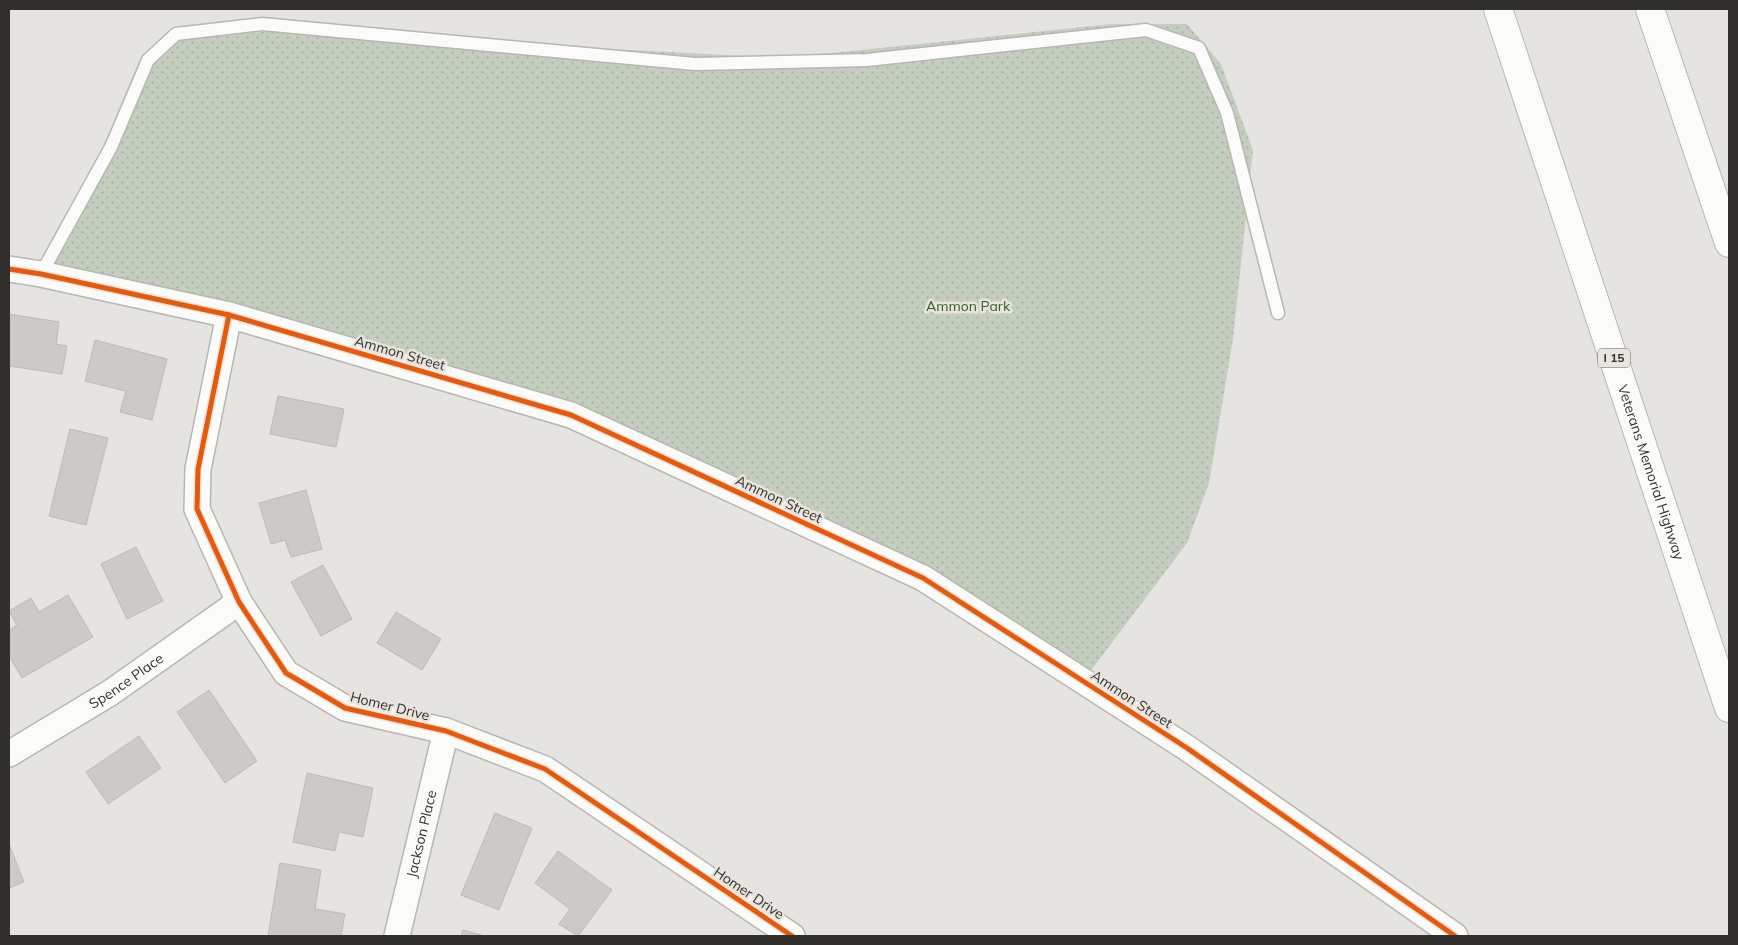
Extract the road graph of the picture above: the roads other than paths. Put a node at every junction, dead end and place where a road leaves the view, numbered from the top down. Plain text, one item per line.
1 (1498, 9) edge
2 (1650, 9) edge
3 (1729, 243) edge
4 (9, 269) edge
5 (41, 274) junction
6 (1278, 313) dead end
7 (229, 315) junction
8 (239, 602) junction
9 (1729, 708) edge
10 (446, 732) junction
11 (9, 754) edge
12 (397, 936) edge
13 (792, 936) edge
14 (1455, 936) edge

1 - 9 highway, Veterans Memorial Highway / I 15
2 - 3 highway
4 - 5 street, Ammon Street
5 - 6 lane
5 - 7 street, Ammon Street
7 - 8 street, Homer Drive
7 - 14 street, Ammon Street
8 - 10 street, Homer Drive
8 - 11 street, Spence Place
10 - 12 street, Jackson Place
10 - 13 street, Homer Drive

